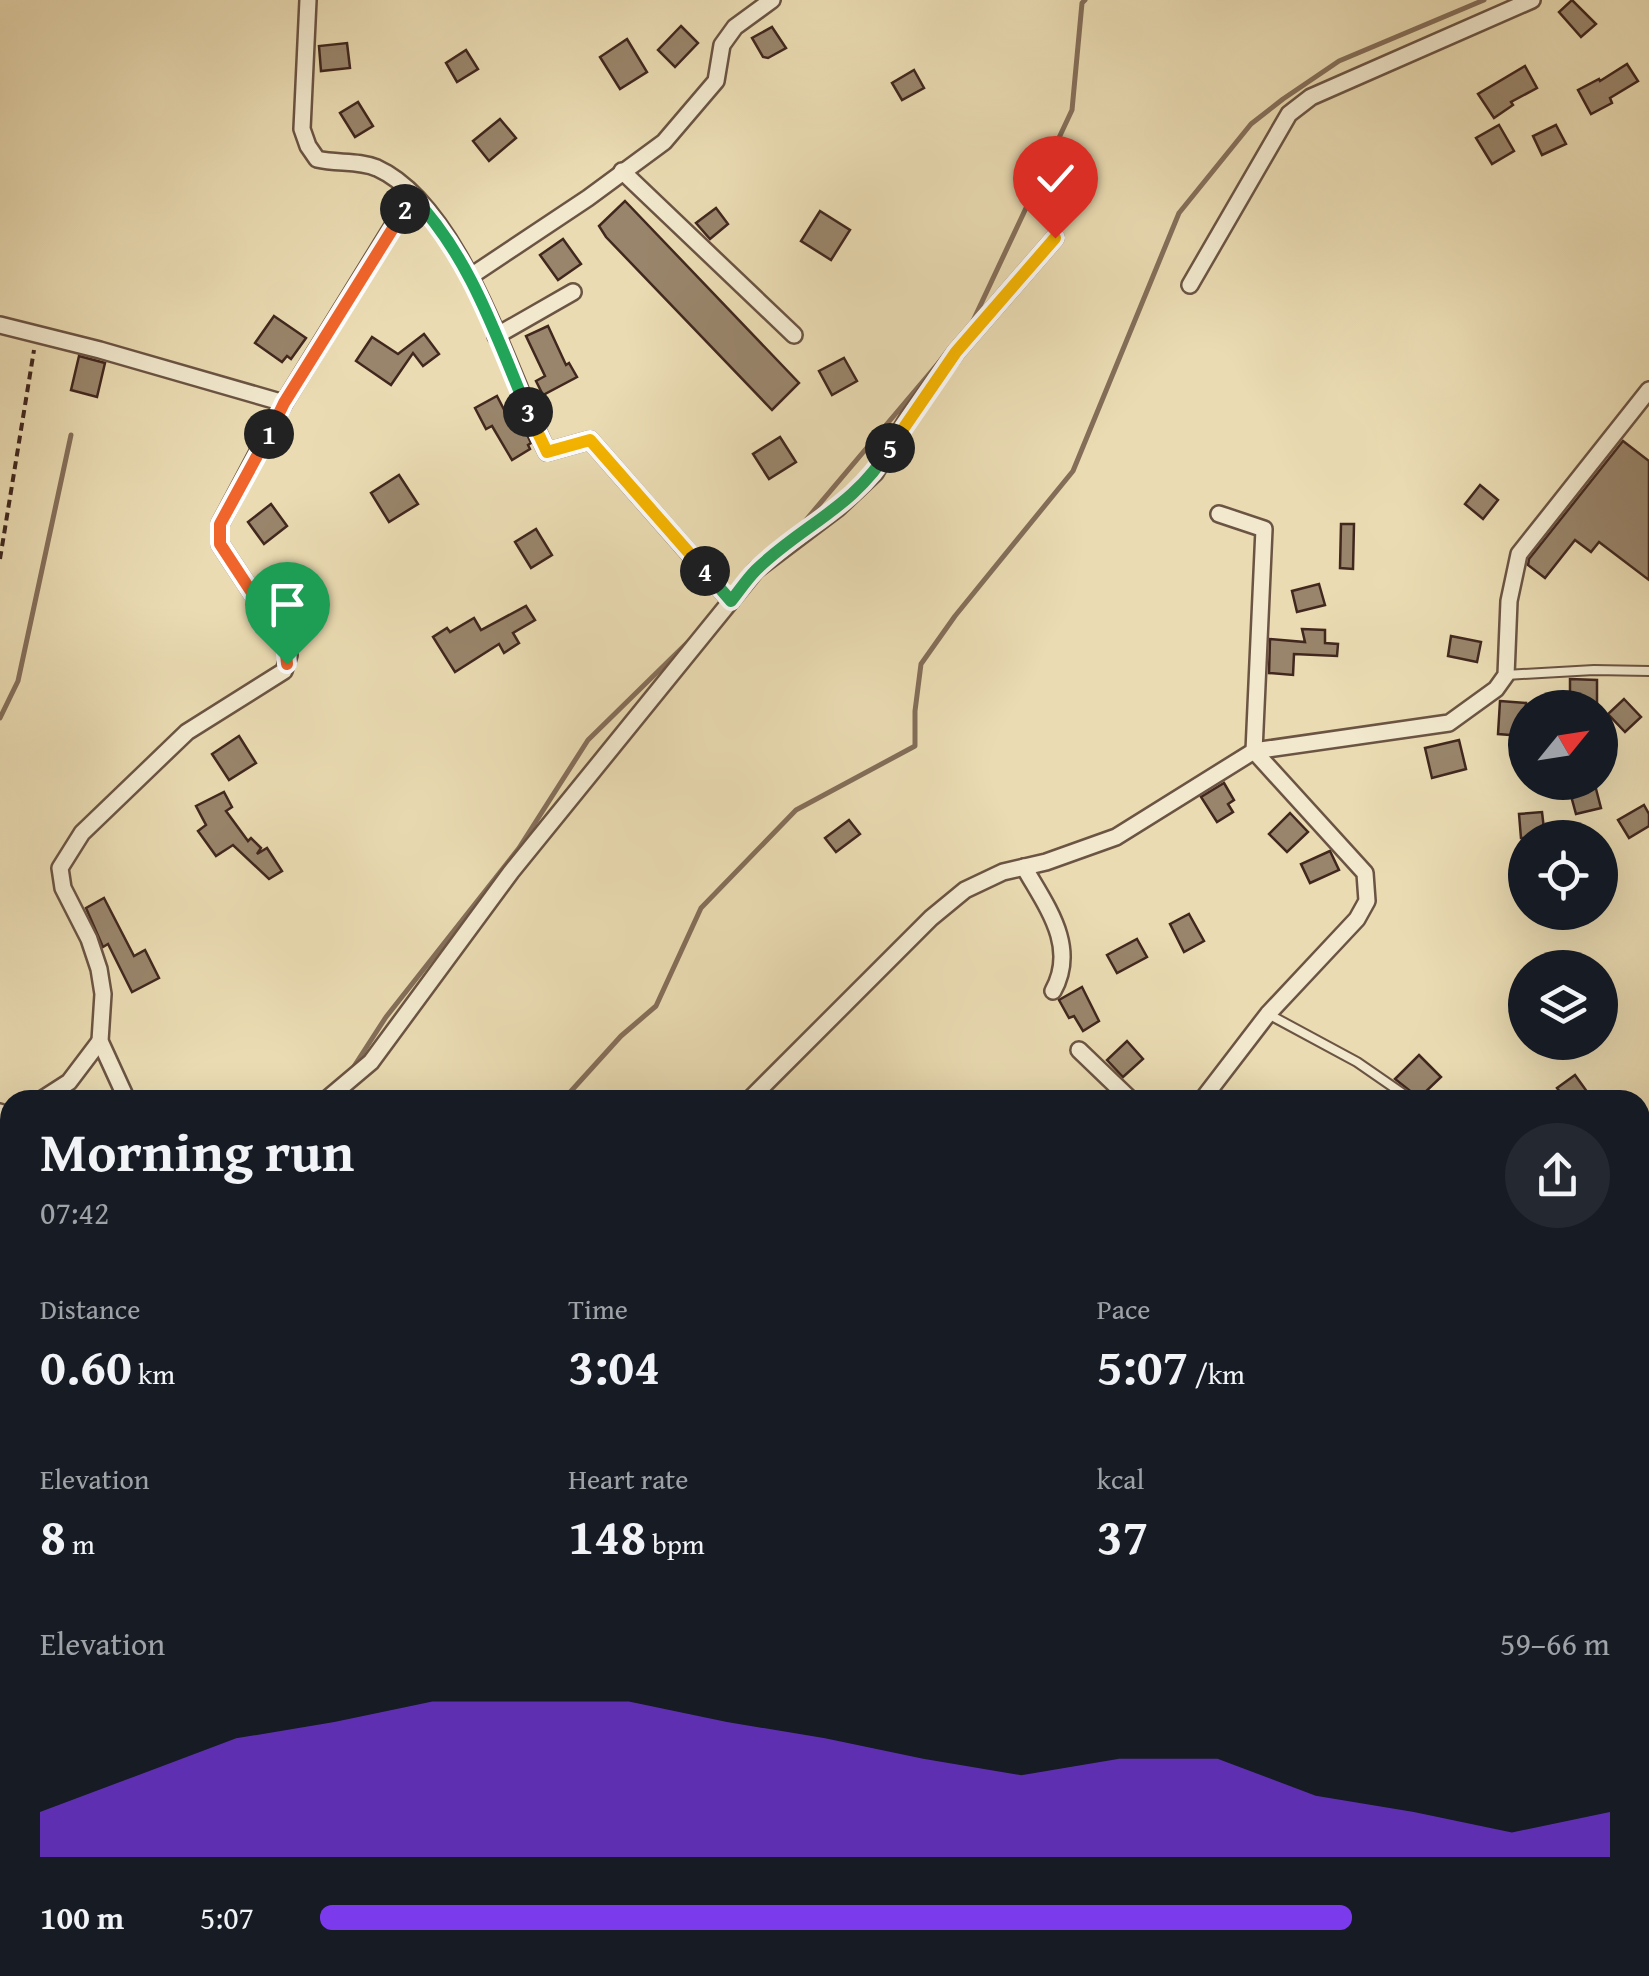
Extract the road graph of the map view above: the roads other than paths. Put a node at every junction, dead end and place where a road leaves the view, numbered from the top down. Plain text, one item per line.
1 (308, 0) edge
2 (772, 0) edge
3 (1532, 0) edge
4 (622, 170) junction
5 (412, 196) junction
6 (1055, 238) dead end
7 (471, 276) junction
8 (1190, 285) dead end
9 (572, 292) dead end
10 (0, 325) edge
11 (794, 335) dead end
12 (496, 336) junction
13 (1649, 390) edge
14 (284, 403) junction
15 (1219, 514) dead end
16 (731, 601) junction
17 (1649, 671) edge
18 (1506, 675) junction
19 (1254, 751) junction
20 (1024, 867) junction
21 (1053, 991) dead end
22 (1268, 1014) junction
23 (100, 1041) junction
24 (1079, 1050) dead end
25 (57, 1090) edge
26 (122, 1090) edge
27 (338, 1090) edge
28 (759, 1090) edge
29 (1121, 1090) edge
30 (1210, 1090) edge
31 (1398, 1090) edge

1 - 5 street
2 - 4 street
3 - 8 street
4 - 7 street
4 - 11 street
5 - 7 street
5 - 14 street
6 - 16 street
7 - 12 street
9 - 12 street
10 - 14 street
12 - 16 street
13 - 18 street
14 - 23 street
15 - 19 street
16 - 27 street
17 - 18 lane
18 - 19 street
19 - 20 street
19 - 22 street
20 - 21 street
20 - 28 street
22 - 30 street
22 - 31 lane
23 - 25 street
23 - 26 street
24 - 29 street

